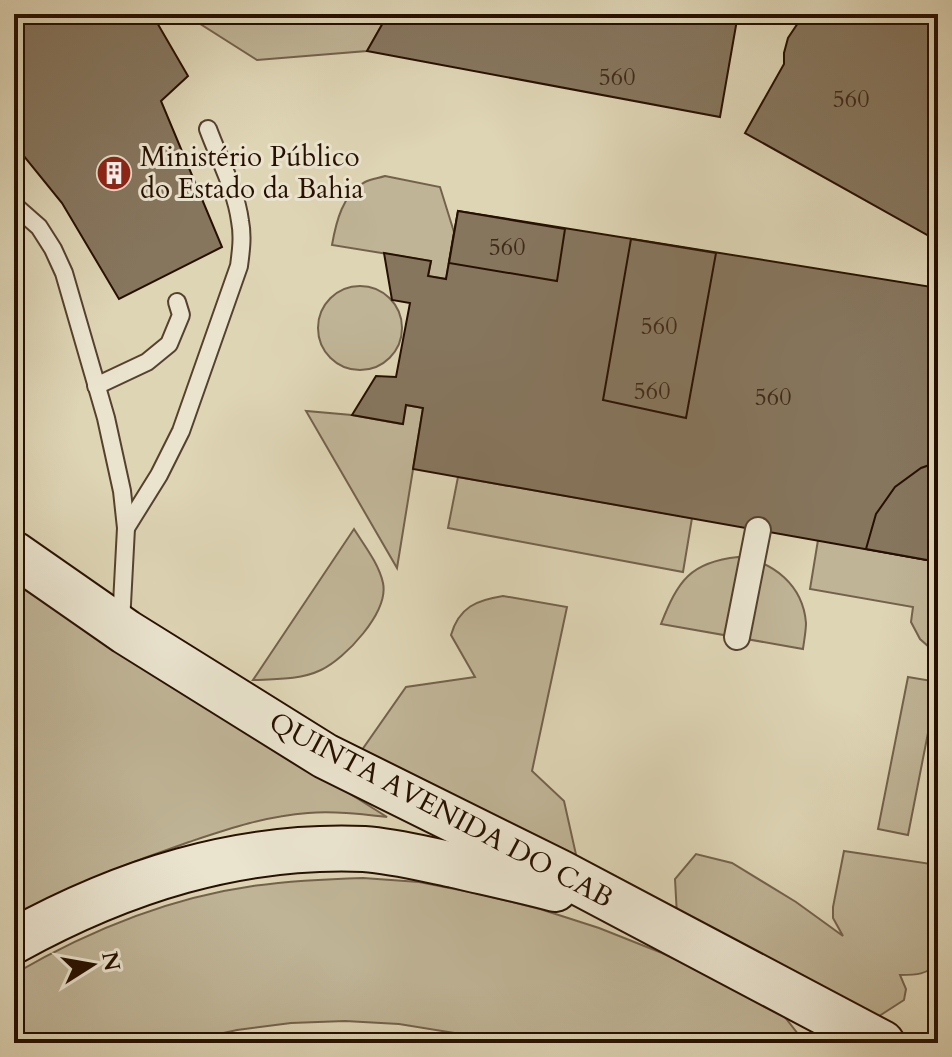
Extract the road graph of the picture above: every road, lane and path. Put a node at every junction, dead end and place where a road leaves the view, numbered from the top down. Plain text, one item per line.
1 (208, 129) dead end
2 (14, 205) edge
3 (177, 302) dead end
4 (96, 386) junction
5 (126, 528) junction
6 (758, 530) dead end
7 (14, 554) edge
8 (121, 628) junction
9 (737, 637) dead end
10 (638, 912) junction
11 (14, 941) edge
12 (882, 1043) edge

1 - 5 lane
2 - 4 lane
3 - 4 lane
4 - 5 lane
5 - 8 lane
6 - 9 street
7 - 8 main road, QUINTA AVENIDA DO CAB
8 - 10 main road, QUINTA AVENIDA DO CAB
10 - 11 main road
10 - 12 main road, QUINTA AVENIDA DO CAB

